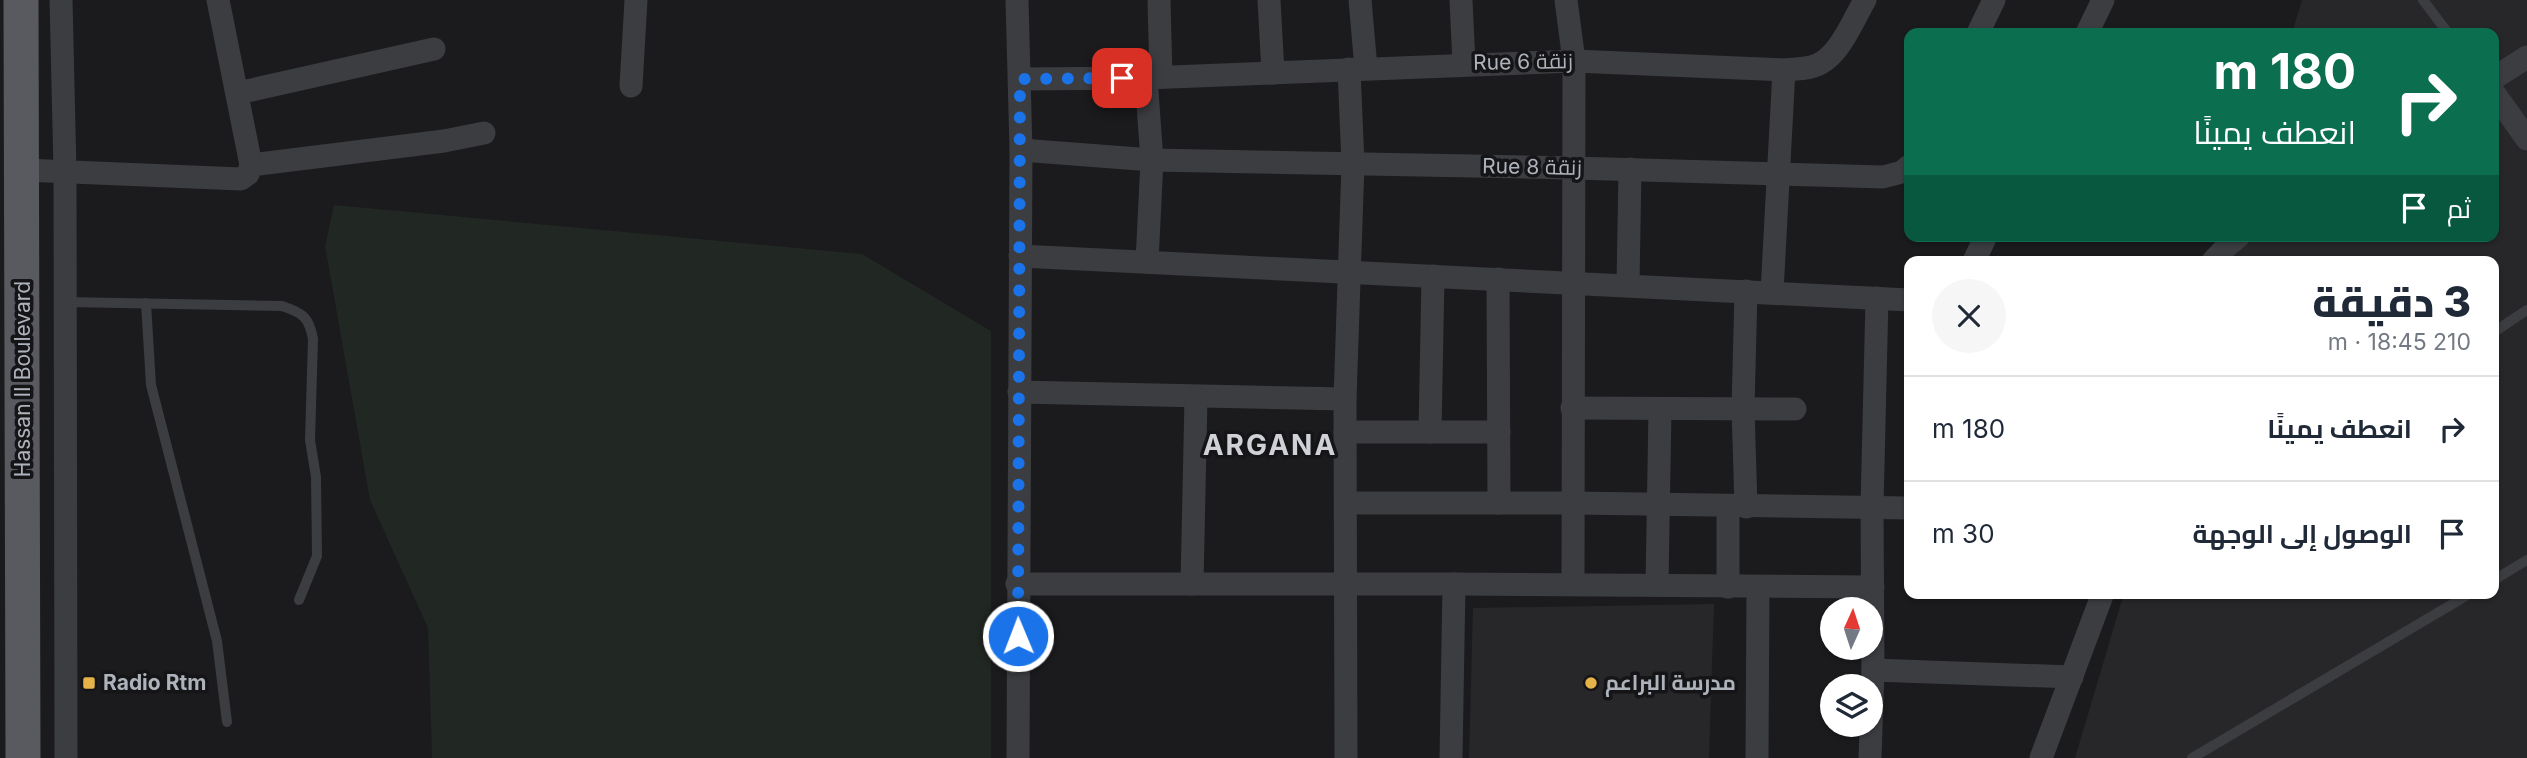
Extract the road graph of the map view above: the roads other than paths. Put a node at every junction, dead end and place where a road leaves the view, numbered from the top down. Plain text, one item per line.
1 (21, 0) edge
2 (61, 0) edge
3 (218, 0) edge
4 (636, 0) edge
5 (1017, 0) edge
6 (1159, 0) edge
7 (1269, 0) edge
8 (1360, 0) edge
9 (1461, 0) edge
10 (1566, 0) edge
11 (1865, 0) edge
12 (1994, 0) edge
13 (2103, 0) edge
14 (2423, 0) edge
15 (1980, 28) edge
16 (2089, 28) edge
17 (2444, 28) edge
18 (434, 49) dead end
19 (2527, 57) edge
20 (1574, 61) junction
21 (1464, 64) junction
22 (1358, 68) junction
23 (1784, 70) junction
24 (1273, 73) junction
25 (2499, 75) edge
26 (1153, 78) junction
27 (1020, 79) junction
28 (631, 86) dead end
29 (238, 93) junction
30 (2499, 100) edge
31 (484, 133) dead end
32 (2527, 139) edge
33 (1021, 150) junction
34 (1152, 160) junction
35 (1353, 164) junction
36 (251, 165) junction
37 (1574, 167) junction
38 (1630, 169) junction
39 (23, 170) junction
40 (65, 170) junction
41 (1904, 171) edge
42 (1779, 174) junction
43 (2233, 242) edge
44 (1020, 256) junction
45 (2218, 256) edge
46 (1147, 262) junction
47 (1350, 272) junction
48 (1433, 276) junction
49 (1498, 279) junction
50 (1573, 282) junction
51 (1628, 285) junction
52 (1746, 291) junction
53 (1772, 292) junction
54 (1877, 298) junction
55 (1904, 300) edge
56 (65, 302) junction
57 (146, 303) junction
58 (2527, 310) edge
59 (2499, 328) edge
60 (1019, 392) junction
61 (1196, 398) junction
62 (1345, 399) junction
63 (1572, 408) junction
64 (1743, 408) junction
65 (1660, 409) junction
66 (1795, 409) dead end
67 (1345, 432) junction
68 (1430, 432) junction
69 (1499, 432) junction
70 (1346, 503) junction
71 (1499, 503) junction
72 (1574, 503) junction
73 (1659, 504) junction
74 (1737, 506) junction
75 (1872, 507) junction
76 (1904, 508) edge
77 (2527, 560) edge
78 (2499, 577) edge
79 (1017, 584) junction
80 (1192, 584) junction
81 (1346, 584) junction
82 (1454, 584) junction
83 (1573, 584) junction
84 (1657, 585) junction
85 (1728, 587) junction
86 (1758, 587) junction
87 (1873, 587) junction
88 (2101, 599) edge
89 (2461, 599) edge
90 (299, 600) dead end
91 (1873, 670) junction
92 (2072, 677) junction
93 (227, 722) dead end
94 (23, 758) edge
95 (66, 758) edge
96 (1017, 758) edge
97 (1346, 758) edge
98 (1451, 758) edge
99 (1757, 758) edge
100 (1870, 758) edge
101 (2041, 758) edge
102 (2192, 758) edge

1 - 39 main road, Hassan II Boulevard
2 - 40 street
3 - 29 street
4 - 28 street
5 - 27 street
6 - 26 street
7 - 24 street
8 - 22 street
9 - 21 street
10 - 20 street
11 - 23 street, Rue 6 زنقة
12 - 15 street
13 - 16 street
14 - 17 lane
18 - 29 street
19 - 25 street
20 - 21 street, Rue 6 زنقة
20 - 23 street, Rue 6 زنقة
20 - 37 street
21 - 22 street, Rue 6 زنقة
22 - 24 street, Rue 6 زنقة
22 - 35 street
23 - 42 street
24 - 26 street, Rue 6 زنقة
26 - 27 street, Rue 6 زنقة
26 - 34 street
27 - 33 street
29 - 36 street
30 - 32 street
31 - 36 street
33 - 34 street, Rue 8 زنقة
33 - 44 street
34 - 35 street, Rue 8 زنقة
34 - 46 street
35 - 37 street, Rue 8 زنقة
35 - 47 street
36 - 40 street
37 - 38 street, Rue 8 زنقة
37 - 50 street
38 - 42 street, Rue 8 زنقة
38 - 51 street
39 - 40 street
39 - 94 main road, Hassan II Boulevard
40 - 56 street
41 - 42 street, Rue 8 زنقة
42 - 53 street
43 - 45 street
44 - 46 street
44 - 60 street
46 - 47 street
47 - 48 street
47 - 62 street
48 - 49 street
48 - 68 street
49 - 50 street
49 - 69 street
50 - 51 street
50 - 63 street
51 - 52 street
52 - 53 street
52 - 64 street
53 - 54 street
54 - 55 street
54 - 75 street
56 - 57 lane
56 - 95 street
57 - 90 lane
57 - 93 lane
58 - 59 lane
60 - 61 street
60 - 79 street
61 - 62 street
61 - 80 street
62 - 67 street
63 - 65 street
63 - 72 street
64 - 65 street
64 - 66 street
64 - 74 street
65 - 73 street
67 - 68 street
67 - 70 street
68 - 69 street
69 - 71 street
70 - 71 street
70 - 81 street
71 - 72 street
72 - 73 street
72 - 83 street
73 - 74 street
73 - 84 street
74 - 75 street
74 - 85 street
75 - 76 street
75 - 87 street
77 - 78 lane
79 - 80 street
79 - 96 street
80 - 81 street
81 - 82 street
81 - 97 street
82 - 83 street
82 - 98 street
83 - 84 street
84 - 85 street
85 - 86 street
86 - 87 street
86 - 99 street
87 - 91 street
88 - 92 street
89 - 102 lane
91 - 92 street
91 - 100 street
92 - 101 street

